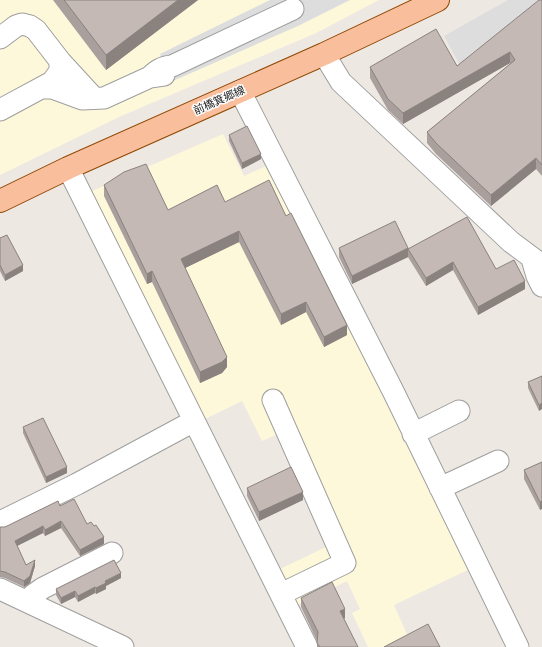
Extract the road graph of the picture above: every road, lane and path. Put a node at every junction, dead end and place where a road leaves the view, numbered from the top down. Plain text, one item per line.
1 (425, 3) edge
2 (293, 9) dead end
3 (0, 38) edge
4 (324, 54) junction
5 (60, 61) junction
6 (43, 88) junction
7 (240, 91) junction
8 (94, 98) junction
9 (0, 110) edge
10 (68, 168) junction
11 (0, 201) edge
12 (537, 262) edge
13 (542, 286) edge
14 (273, 400) dead end
15 (459, 411) dead end
16 (194, 422) junction
17 (413, 434) junction
18 (498, 461) dead end
19 (440, 488) junction
20 (0, 522) edge
21 (112, 553) dead end
22 (0, 589) edge
23 (281, 594) junction
24 (28, 602) junction
25 (123, 647) edge
26 (307, 647) edge
27 (518, 647) edge

1 - 4 main road, 前橋箕郷線
2 - 8 street
3 - 5 street
4 - 7 main road, 前橋箕郷線
4 - 12 street
5 - 6 street
5 - 8 street
6 - 8 street
6 - 9 street
7 - 10 main road, 前橋箕郷線
7 - 17 street
10 - 11 main road, 前橋箕郷線
10 - 16 street
12 - 13 street
14 - 23 street
15 - 17 street
16 - 20 street
16 - 23 street
17 - 19 street
18 - 19 street
19 - 27 street
21 - 24 street
22 - 24 street
23 - 26 street
24 - 25 street

